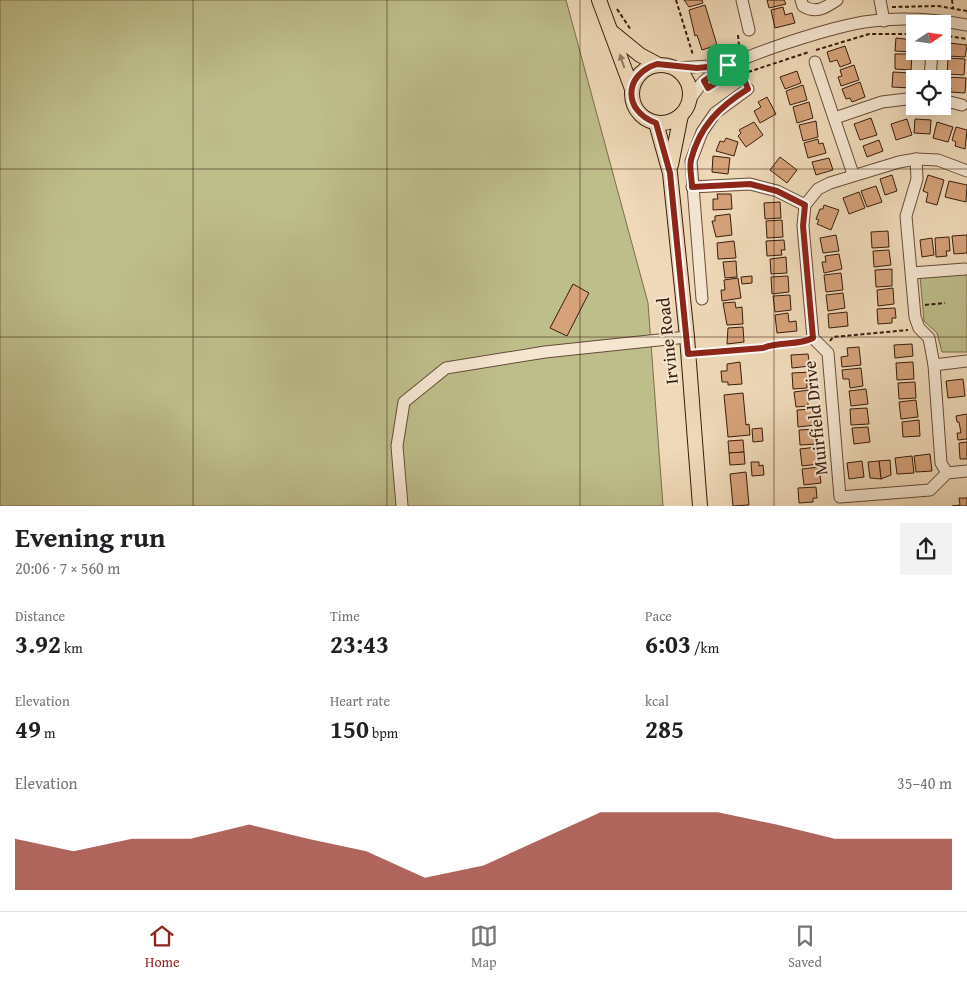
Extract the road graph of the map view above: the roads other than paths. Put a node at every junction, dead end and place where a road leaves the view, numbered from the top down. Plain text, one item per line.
1 (598, 0) edge
2 (742, 0) edge
3 (801, 0) edge
4 (836, 0) edge
5 (880, 0) edge
6 (884, 21) junction
7 (967, 24) edge
8 (749, 30) dead end
9 (612, 33) junction
10 (814, 62) dead end
11 (657, 64) junction
12 (728, 65) junction
13 (675, 68) junction
14 (632, 89) junction
15 (748, 89) road end
16 (906, 99) edge
17 (690, 100) junction
18 (951, 102) edge
19 (962, 105) dead end
20 (681, 115) junction
21 (835, 118) junction
22 (656, 123) junction
23 (916, 158) junction
24 (967, 171) edge
25 (670, 173) junction
26 (853, 174) junction
27 (692, 187) junction
28 (805, 205) junction
29 (965, 269) dead end
30 (912, 273) junction
31 (702, 299) dead end
32 (687, 338) junction
33 (967, 362) edge
34 (934, 365) junction
35 (967, 471) edge
36 (947, 473) junction
37 (402, 506) edge
38 (700, 506) edge

1 - 9 main road
2 - 8 street
3 - 4 street
5 - 6 street
6 - 7 street
6 - 12 street
9 - 11 main road
14 -> 9 main road
10 - 21 street
11 - 13 main road
11 - 14 main road
12 - 13 street
12 - 17 street
13 - 17 main road
14 - 22 main road
15 - 27 street
16 - 21 street
17 - 20 main road
18 - 19 street
20 - 22 main road
20 - 25 main road
21 - 26 street
22 - 25 main road
23 - 24 street
23 - 26 street
23 - 30 street
25 - 32 main road, Irvine Road
26 - 28 street
27 - 28 street
27 - 31 street
28 - 36 street, Muirfield Drive
29 - 30 street
30 - 34 street
32 - 37 street
32 - 38 main road, Irvine Road
33 - 34 street
34 - 36 street
35 - 36 street

